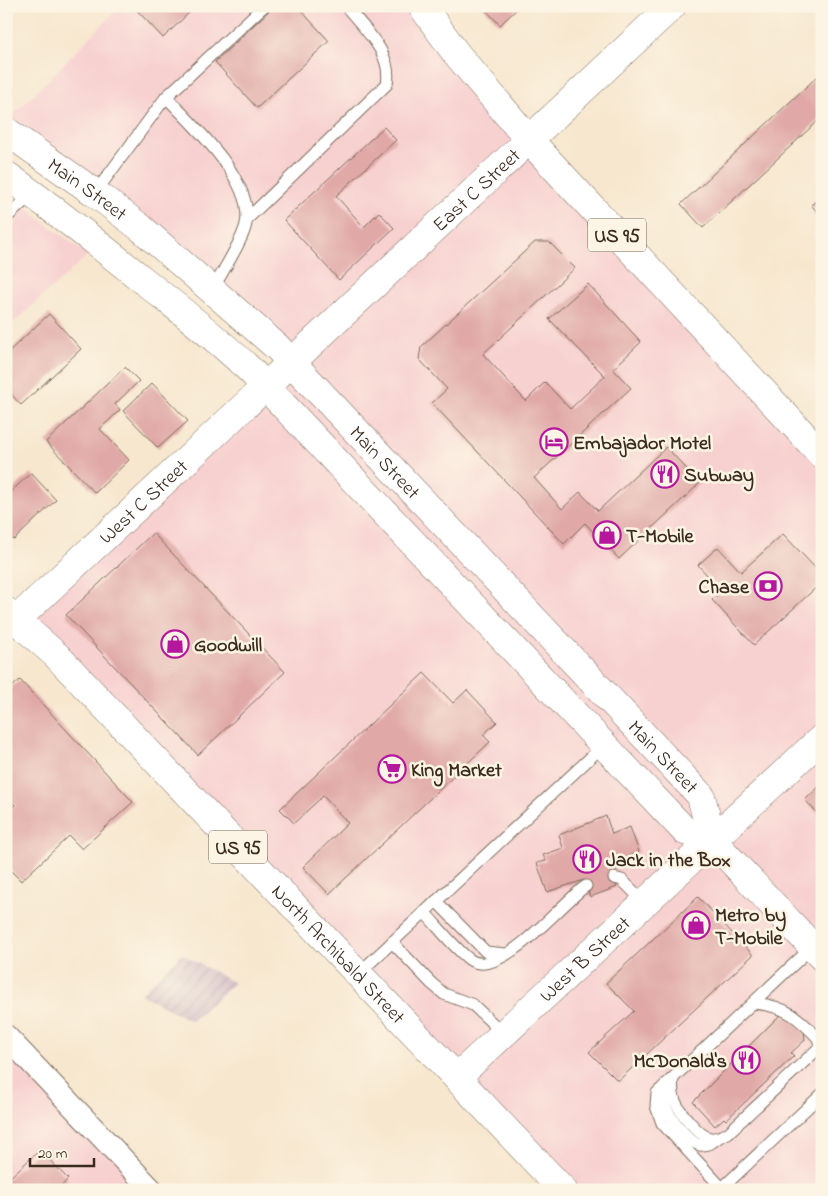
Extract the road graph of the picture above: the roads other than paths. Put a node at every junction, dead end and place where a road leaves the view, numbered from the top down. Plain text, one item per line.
1 (264, 6) edge
2 (346, 6) edge
3 (422, 6) edge
4 (672, 6) edge
5 (166, 98) junction
6 (6, 131) edge
7 (529, 140) junction
8 (6, 176) edge
9 (95, 193) junction
10 (32, 194) junction
11 (6, 218) edge
12 (247, 219) junction
13 (213, 289) junction
14 (279, 374) junction
15 (822, 455) edge
16 (10, 620) edge
17 (822, 738) edge
18 (603, 746) junction
19 (712, 840) junction
20 (614, 878) dead end
21 (586, 886) dead end
22 (436, 901) junction
23 (645, 902) junction
24 (424, 912) junction
25 (392, 942) junction
26 (817, 952) edge
27 (508, 954) junction
28 (358, 974) junction
29 (753, 1003) junction
30 (504, 1034) junction
31 (6, 1036) edge
32 (822, 1043) edge
33 (457, 1078) junction
34 (669, 1081) junction
35 (822, 1094) edge
36 (721, 1189) edge
37 (152, 1190) edge
38 (563, 1190) edge

1 - 5 lane
2 - 12 lane
3 - 7 main road, US 95
4 - 7 main road, East C Street
5 - 9 lane
5 - 12 lane
6 - 9 main road, Main Street
7 - 14 main road, East C Street
7 - 15 main road, US 95
8 - 10 main road, Main Street
9 - 13 main road, Main Street
10 - 11 lane
10 - 14 main road, Main Street
12 - 13 lane
13 - 14 main road, Main Street
14 - 16 main road, West C Street
14 - 18 main road, Main Street
14 - 19 main road, Main Street
16 - 28 main road, North Archibald Street / US 95
17 - 19 main road, West B Street
18 - 19 main road, Main Street
18 - 22 lane
19 - 23 main road, West B Street
19 - 26 main road, Main Street
20 - 23 lane
21 - 27 lane
22 - 24 lane
22 - 27 lane
23 - 30 main road, West B Street
24 - 25 lane
24 - 27 lane
25 - 28 lane
25 - 30 lane
26 - 29 lane
28 - 33 main road, North Archibald Street / US 95
29 - 32 lane
29 - 34 lane
30 - 33 main road, West B Street
31 - 37 street
32 - 34 lane
33 - 38 main road, North Archibald Street / US 95
34 - 36 lane
35 - 36 lane

